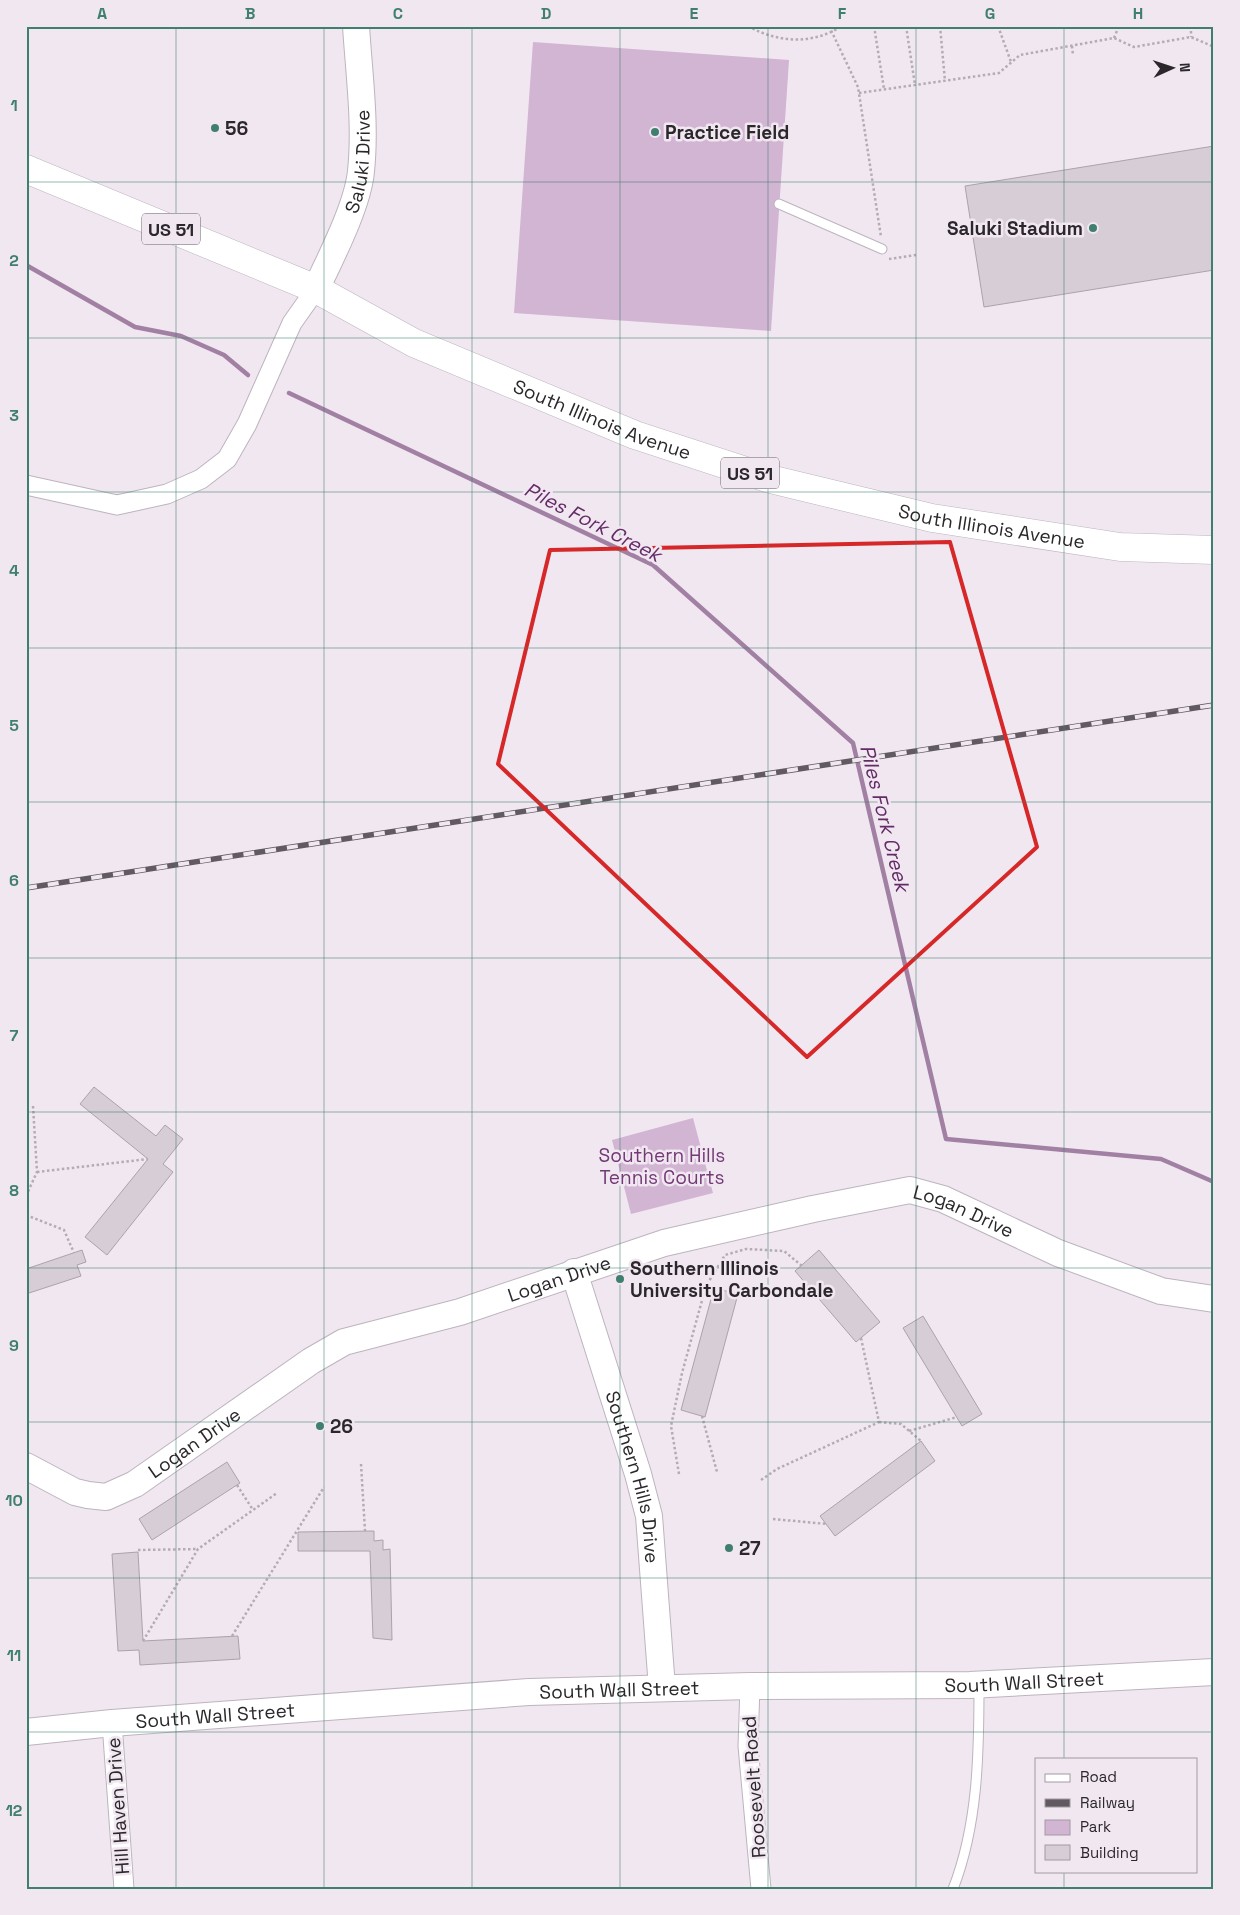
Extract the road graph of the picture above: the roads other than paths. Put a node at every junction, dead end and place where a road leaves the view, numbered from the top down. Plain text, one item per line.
1 (356, 26) edge
2 (26, 169) edge
3 (779, 204) dead end
4 (882, 249) road end
5 (316, 289) junction
6 (26, 485) edge
7 (1214, 550) edge
8 (574, 1272) junction
9 (1214, 1299) edge
10 (26, 1466) edge
11 (1214, 1672) edge
12 (979, 1684) junction
13 (750, 1686) junction
14 (662, 1688) junction
15 (112, 1723) junction
16 (26, 1732) edge
17 (124, 1889) edge
18 (761, 1889) edge
19 (953, 1889) edge

1 - 5 street, Saluki Drive
2 - 5 highway, South Illinois Avenue / US 51
3 - 4 lane
5 - 6 street
5 - 7 highway, South Illinois Avenue / US 51
8 - 9 street, Logan Drive
8 - 10 street, Logan Drive
8 - 14 street, Southern Hills Drive
11 - 12 street, South Wall Street
12 - 13 street, South Wall Street
12 - 19 lane
13 - 14 street, South Wall Street
13 - 18 street, Roosevelt Road
14 - 15 street, South Wall Street
15 - 16 street, South Wall Street
15 - 17 street, Hill Haven Drive

